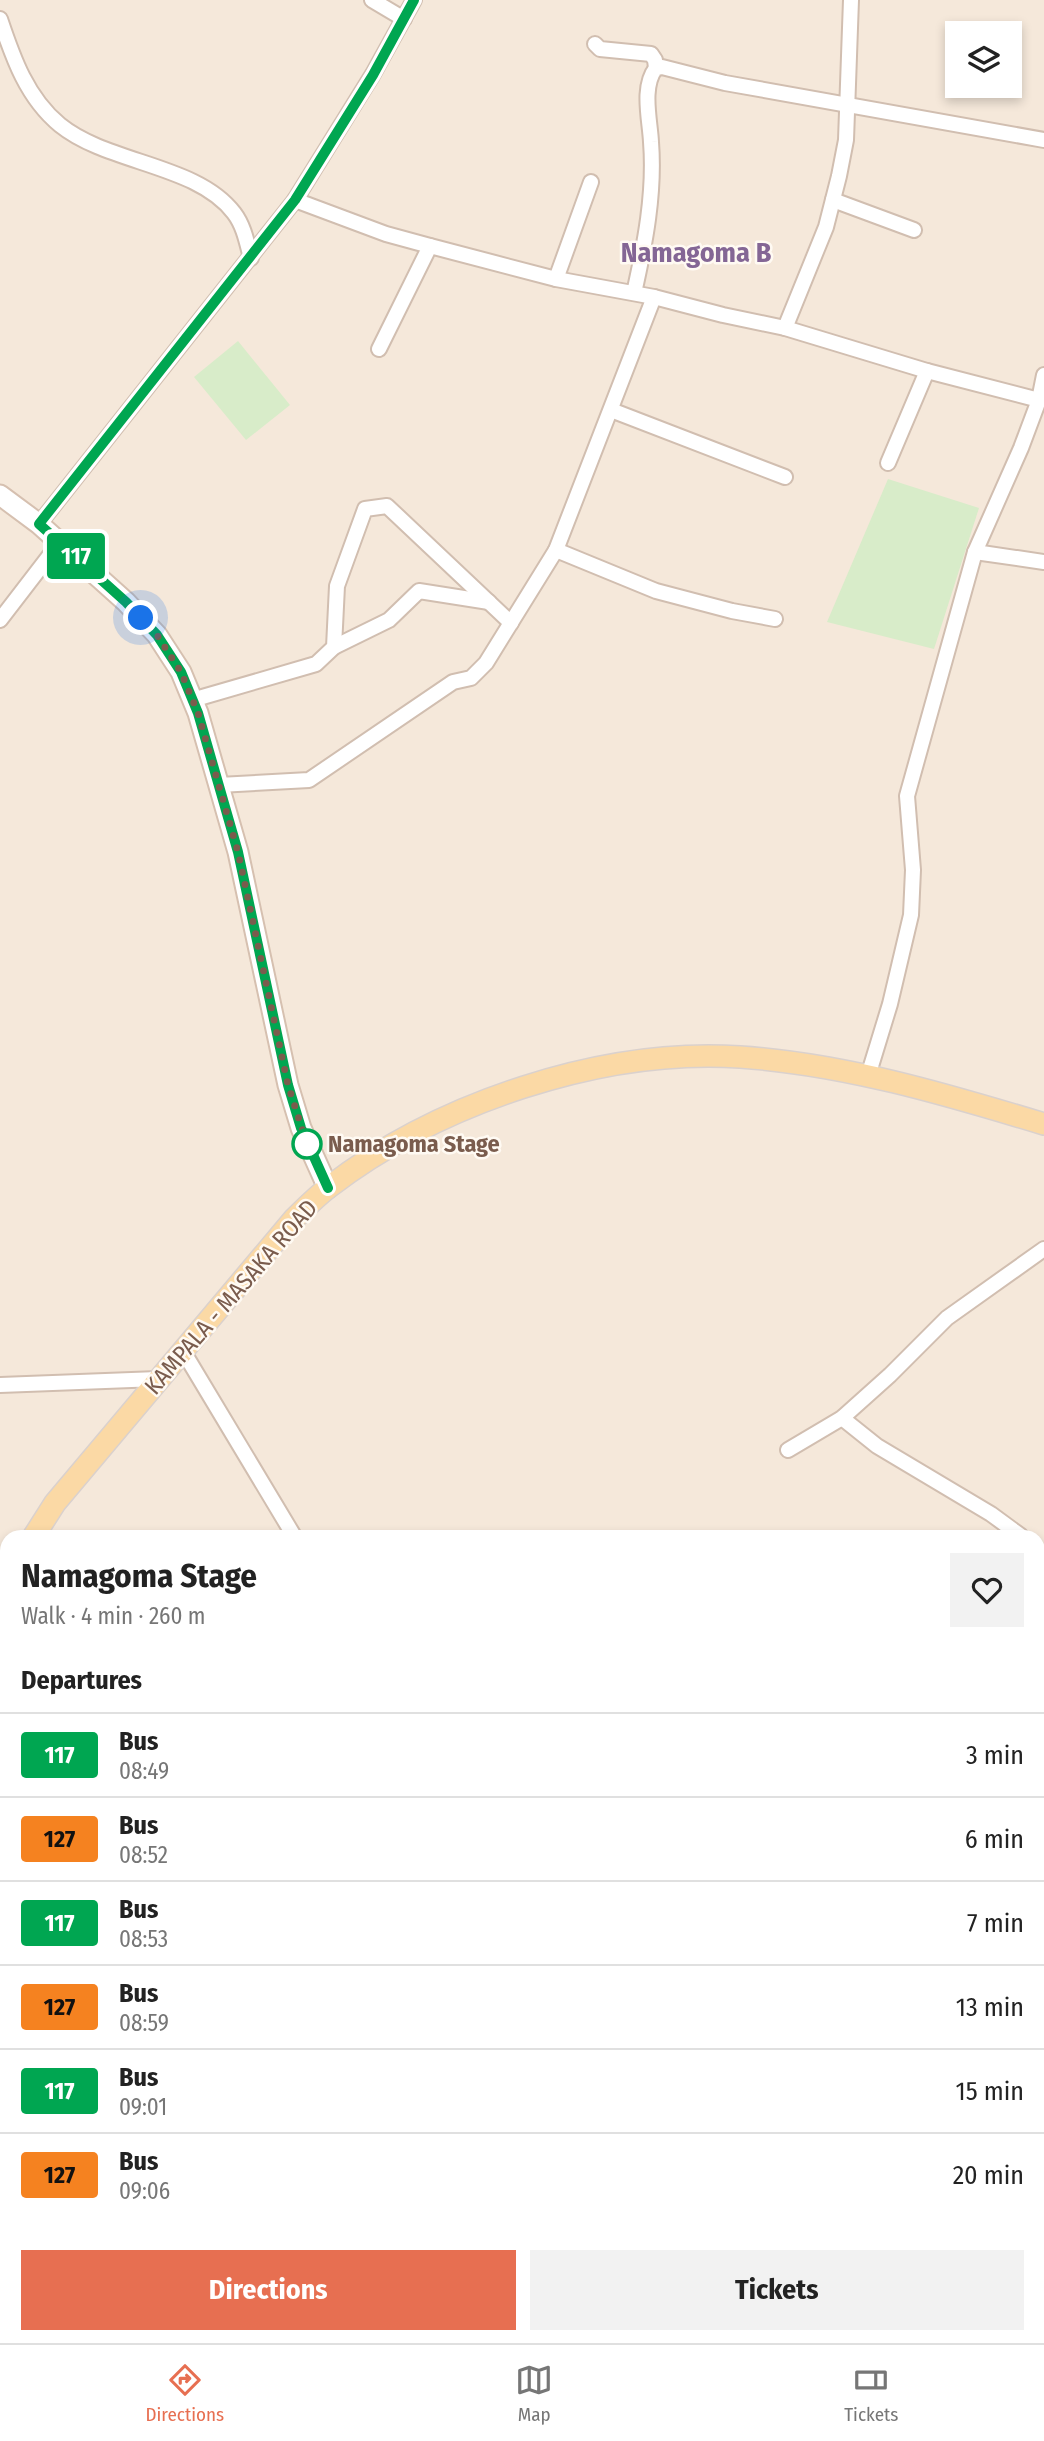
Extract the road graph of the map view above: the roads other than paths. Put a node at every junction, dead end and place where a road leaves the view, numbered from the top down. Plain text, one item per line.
1 (372, 0) edge
2 (414, 0) edge
3 (851, 0) edge
4 (0, 19) edge
5 (404, 19) junction
6 (595, 44) dead end
7 (656, 68) junction
8 (847, 105) junction
9 (1044, 140) edge
10 (591, 182) dead end
11 (295, 200) junction
12 (833, 200) junction
13 (914, 230) dead end
14 (430, 246) junction
15 (251, 258) junction
16 (556, 279) junction
17 (634, 293) junction
18 (654, 297) junction
19 (785, 328) junction
20 (379, 349) dead end
21 (927, 371) junction
22 (1044, 375) edge
23 (1041, 395) edge
24 (611, 410) junction
25 (888, 463) dead end
26 (785, 477) dead end
27 (0, 495) edge
28 (39, 524) junction
29 (60, 542) junction
30 (556, 550) junction
31 (975, 552) junction
32 (1044, 562) edge
33 (489, 602) junction
34 (775, 619) dead end
35 (0, 620) edge
36 (511, 623) junction
37 (334, 647) junction
38 (192, 700) junction
39 (219, 785) junction
40 (868, 1076) junction
41 (1044, 1124) edge
42 (328, 1188) junction
43 (1044, 1250) edge
44 (183, 1351) junction
45 (158, 1379) junction
46 (0, 1385) edge
47 (842, 1418) junction
48 (788, 1450) dead end
49 (38, 1530) edge
50 (290, 1530) edge
51 (1012, 1530) edge

1 - 5 street
2 - 5 street
3 - 8 street
4 - 15 street
5 - 11 street
6 - 7 street
7 - 8 street
7 - 17 street
8 - 9 street
8 - 12 street
10 - 16 street
11 - 14 street
11 - 15 street
12 - 13 street
12 - 19 street
14 - 16 street
14 - 20 street
15 - 28 street
16 - 17 street
17 - 18 street
18 - 19 street
18 - 24 street
19 - 21 street
21 - 23 street
21 - 25 street
22 - 23 street
23 - 31 street
24 - 26 street
24 - 30 street
27 - 28 main road
28 - 29 main road
29 - 35 street
29 - 38 main road
30 - 34 street
30 - 36 street
31 - 32 street
31 - 40 street
33 - 36 street
33 - 37 street
33 - 37 street
36 - 39 street
37 - 38 street
38 - 39 main road
39 - 42 main road
40 - 41 main road, KAMPALA - MASAKA ROAD
40 - 42 main road, KAMPALA - MASAKA ROAD
42 - 44 main road, KAMPALA - MASAKA ROAD
43 - 47 street
44 - 45 main road, KAMPALA - MASAKA ROAD
44 - 50 street
45 - 46 street
45 - 49 main road, KAMPALA - MASAKA ROAD
47 - 48 street
47 - 51 street

